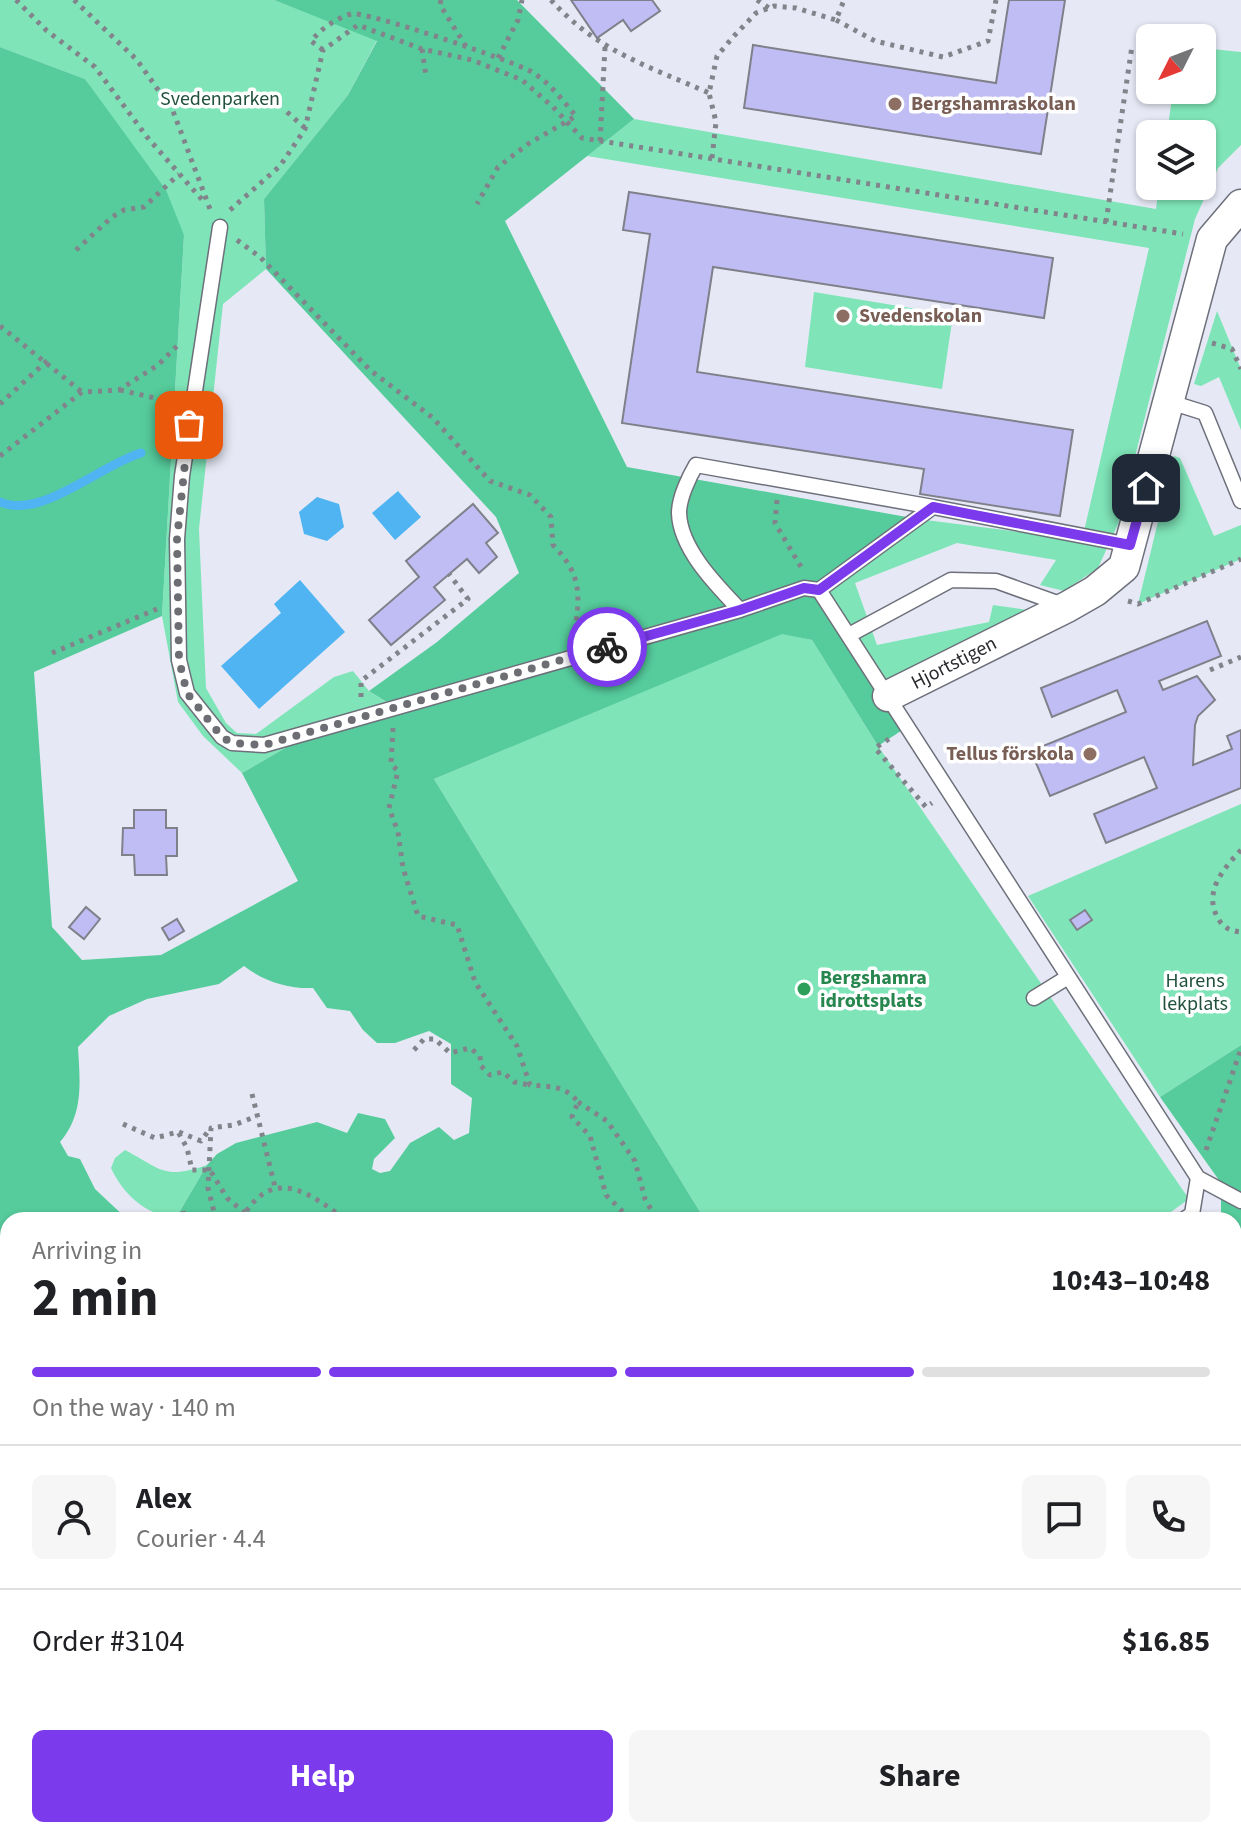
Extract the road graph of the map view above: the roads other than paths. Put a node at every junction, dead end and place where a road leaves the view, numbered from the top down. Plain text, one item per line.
1 (1241, 205) edge
2 (220, 227) road end
3 (1170, 402) junction
4 (1241, 501) edge
5 (933, 507) junction
6 (1130, 545) junction
7 (819, 590) junction
8 (1067, 607) junction
9 (740, 610) junction
10 (849, 635) junction
11 (888, 696) junction
12 (1068, 977) junction
13 (1034, 998) dead end
14 (1198, 1178) junction
15 (1241, 1201) edge
16 (1192, 1212) edge

1 - 3 street, Hjortstigen
2 - 9 lane
3 - 4 lane
3 - 6 street, Hjortstigen
5 - 6 lane
5 - 7 lane
5 - 9 lane
6 - 8 street, Hjortstigen
7 - 9 lane
7 - 10 lane, Hjortstigen
8 - 10 lane
8 - 11 street, Hjortstigen
10 - 11 lane, Hjortstigen
11 - 12 lane
12 - 13 lane
12 - 14 lane
14 - 15 lane
14 - 16 lane

